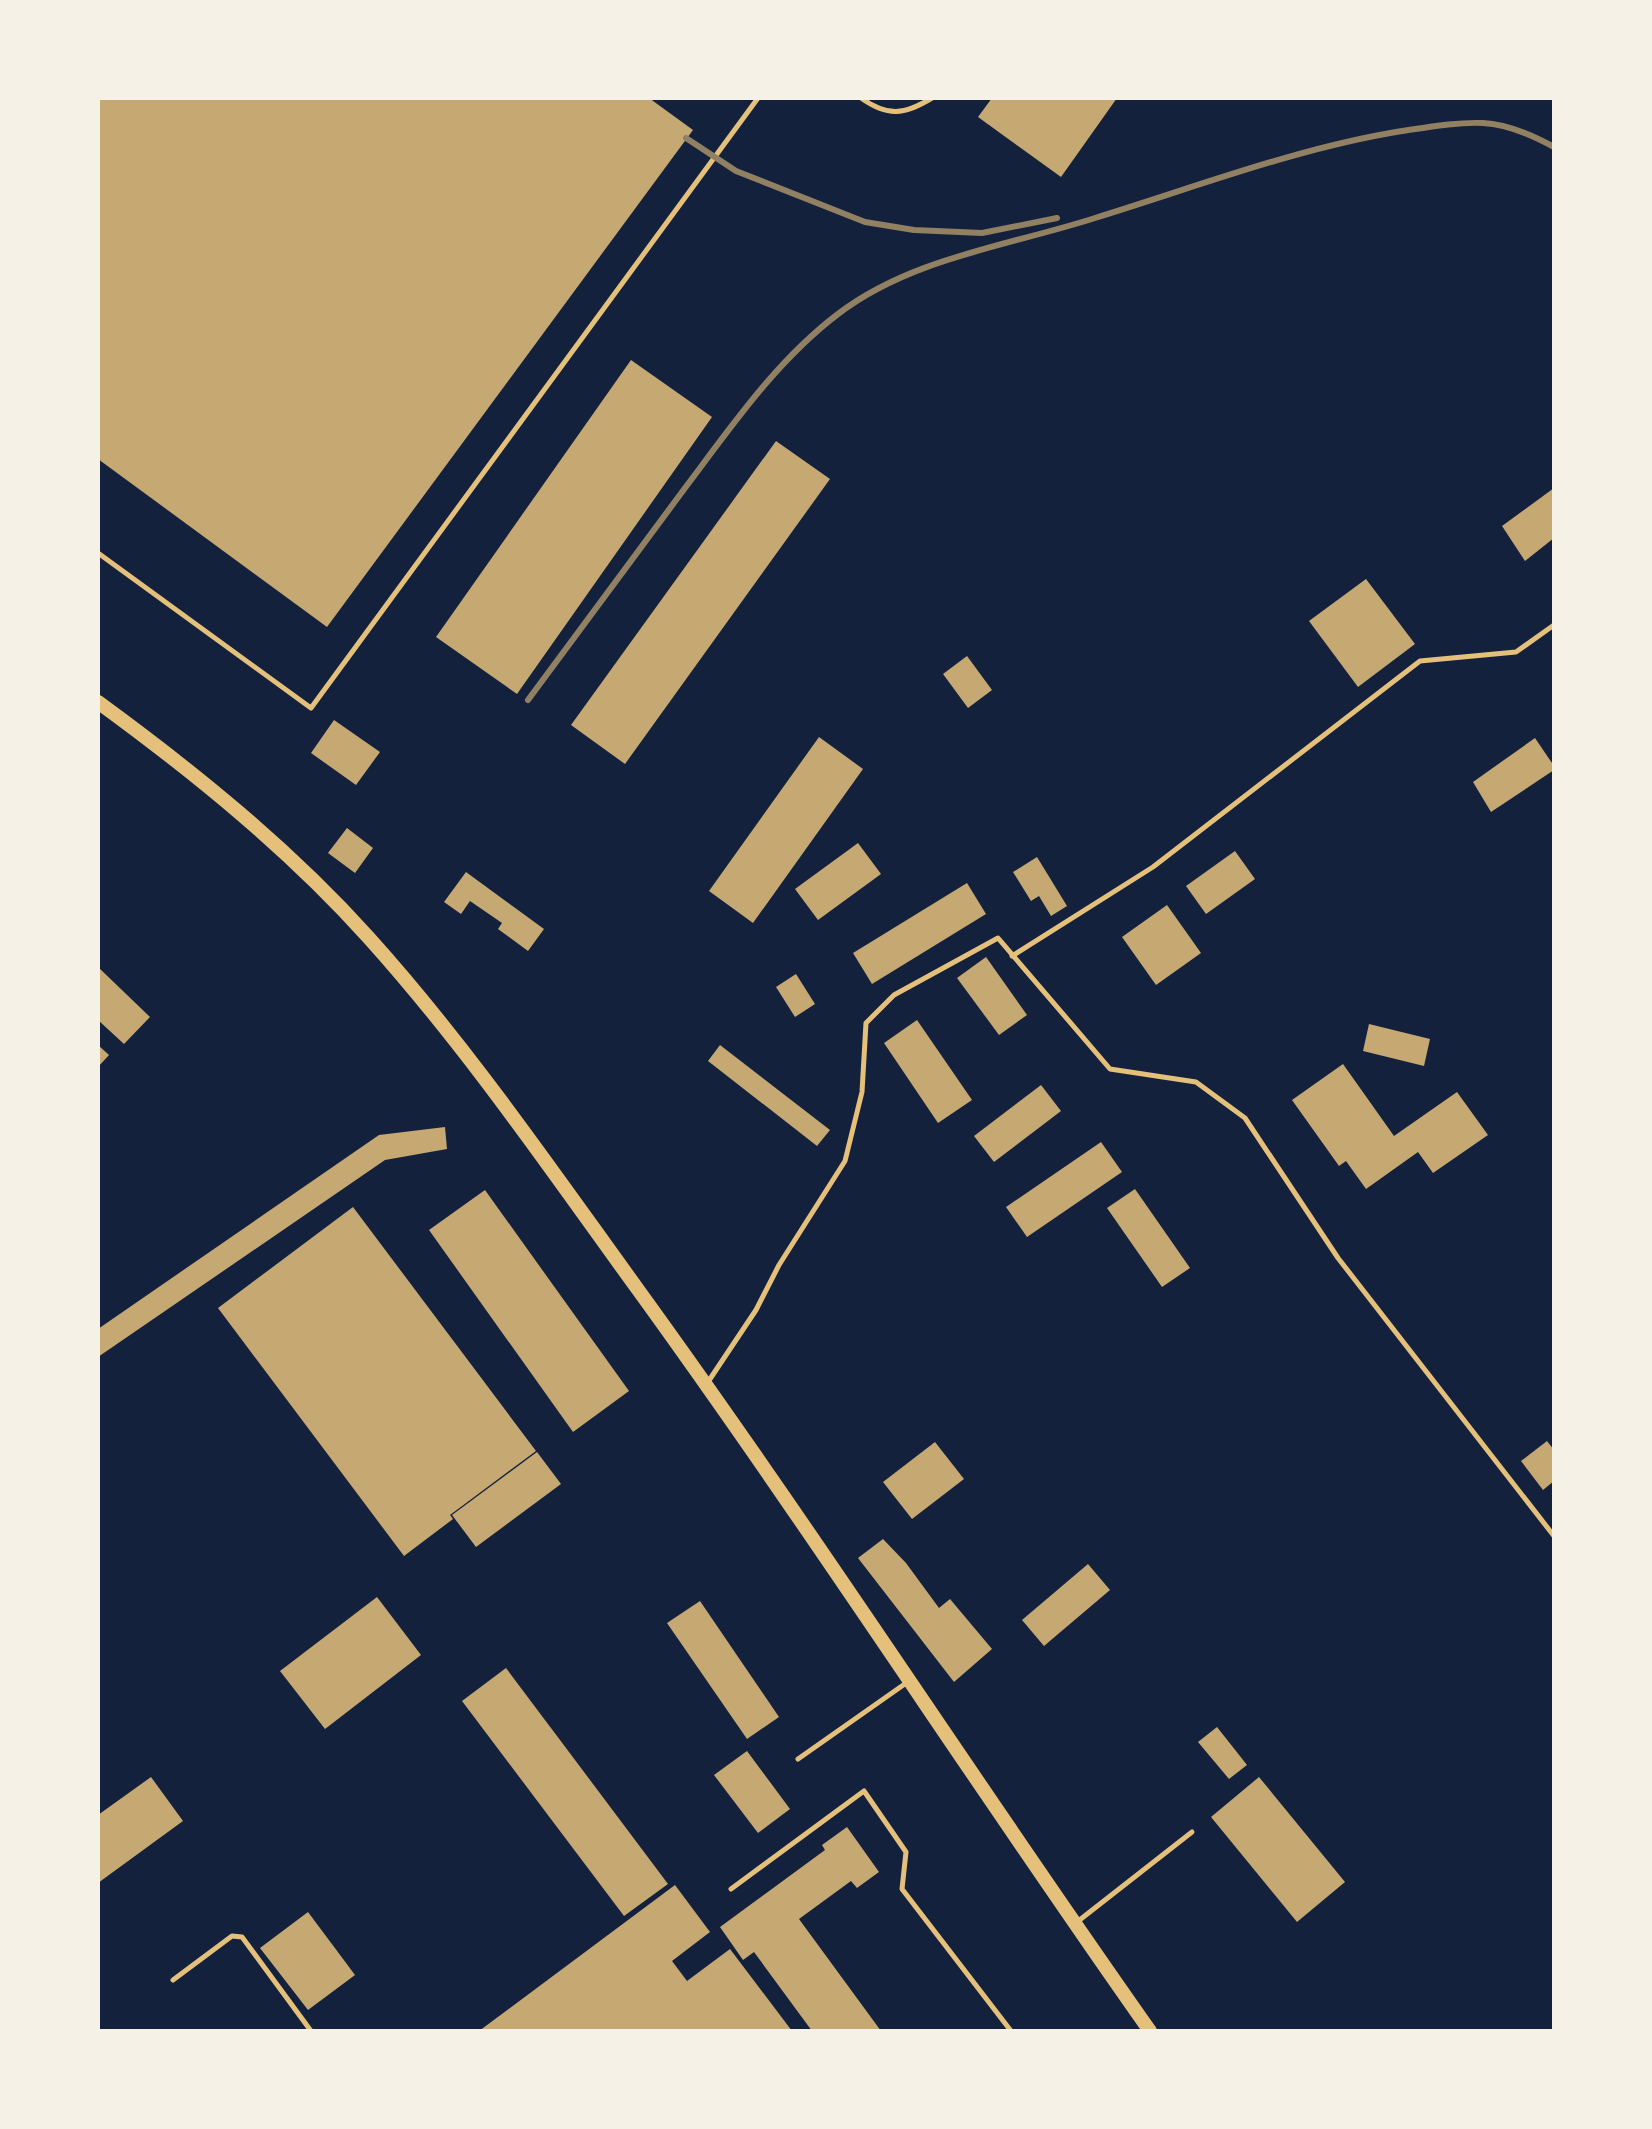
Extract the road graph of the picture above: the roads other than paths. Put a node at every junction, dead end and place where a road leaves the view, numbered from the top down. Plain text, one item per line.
1 (758, 98) edge
2 (861, 98) edge
3 (932, 98) edge
4 (98, 553) edge
5 (1554, 625) edge
6 (98, 702) edge
7 (1012, 956) junction
8 (707, 1384) junction
9 (1554, 1536) edge
10 (910, 1680) junction
11 (798, 1759) dead end
12 (1192, 1832) dead end
13 (731, 1889) dead end
14 (1076, 1923) junction
15 (173, 1980) dead end
16 (1146, 2030) edge
17 (311, 2031) edge
18 (1011, 2031) edge

1 - 4 lane
2 - 3 lane
5 - 7 lane
6 - 8 main road
7 - 8 lane
7 - 9 lane
8 - 10 main road
10 - 11 lane
10 - 14 main road
12 - 14 lane
13 - 18 lane
14 - 16 main road
15 - 17 lane

